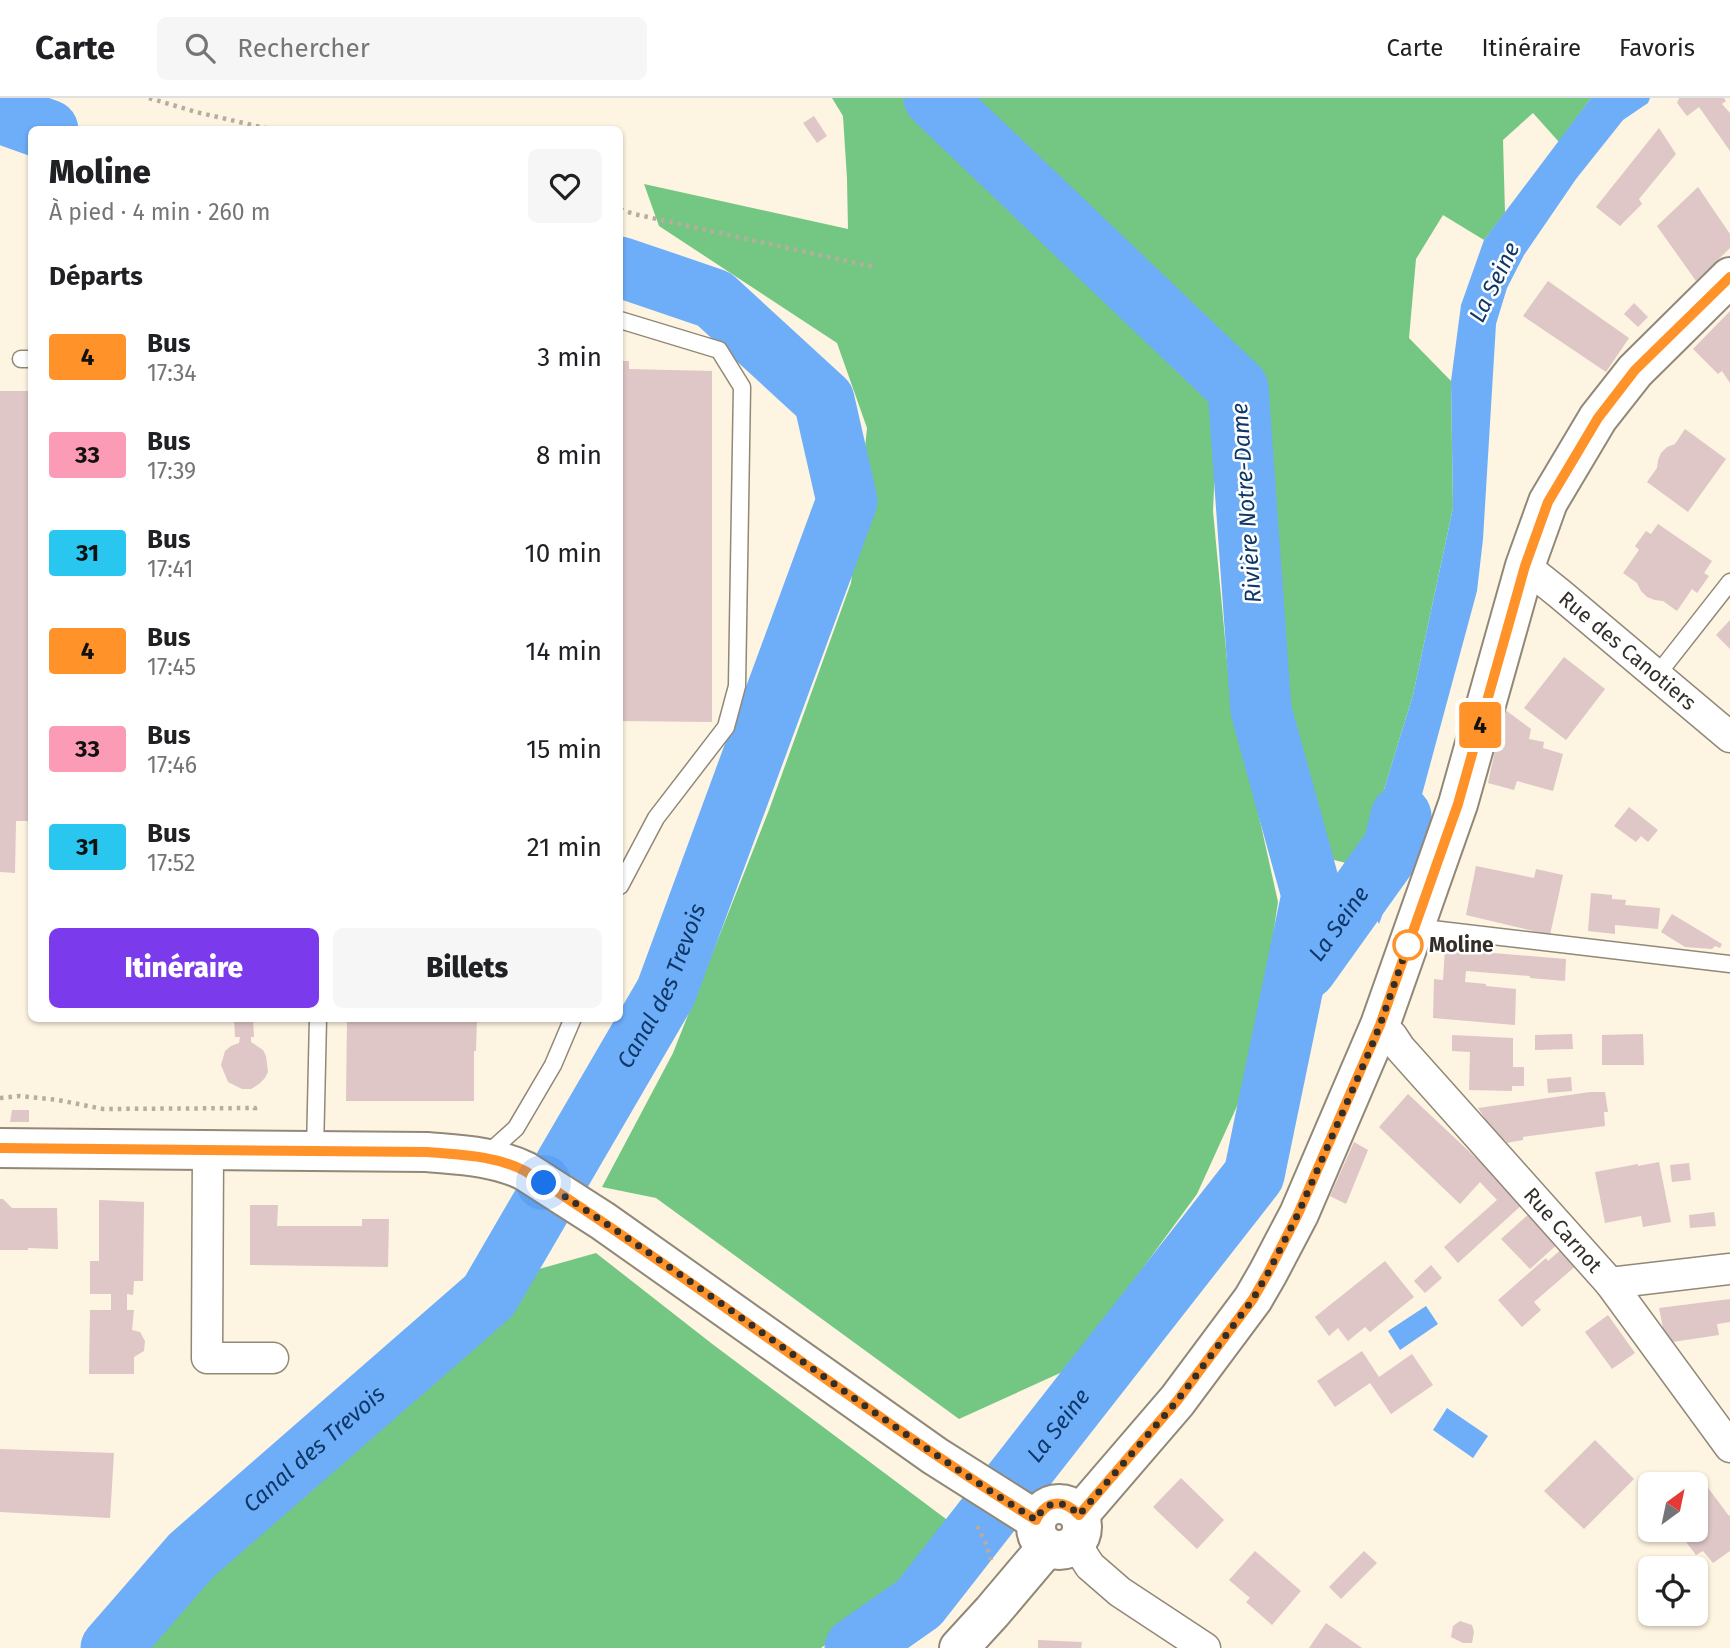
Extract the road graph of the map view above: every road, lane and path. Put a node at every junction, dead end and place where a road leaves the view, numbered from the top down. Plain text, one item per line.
1 (149, 98) edge
2 (257, 126) edge
3 (623, 210) edge
4 (874, 267) dead end
5 (1730, 277) edge
6 (623, 321) edge
7 (1525, 566) junction
8 (1730, 582) edge
9 (1657, 675) junction
10 (1730, 737) edge
11 (623, 880) edge
12 (1415, 927) junction
13 (1730, 964) edge
14 (318, 1022) edge
15 (571, 1022) edge
16 (1380, 1025) junction
17 (0, 1098) edge
18 (255, 1108) dead end
19 (0, 1148) edge
20 (208, 1150) junction
21 (315, 1151) junction
22 (484, 1157) junction
23 (1730, 1269) edge
24 (1610, 1283) junction
25 (273, 1358) dead end
26 (1730, 1447) edge
27 (973, 1519) dead end
28 (1050, 1526) junction
29 (992, 1564) dead end
30 (959, 1648) edge
31 (1205, 1648) edge

1 - 2 path
3 - 4 path
5 - 7 street
6 - 11 lane
7 - 9 street, Rue des Canotiers
7 - 12 street
8 - 9 lane
9 - 10 street, Rue des Canotiers
12 - 13 lane
12 - 16 street
14 - 21 lane
15 - 22 lane
16 - 24 street, Rue Carnot
16 - 28 street
17 - 18 path
19 - 20 street
20 - 21 street
20 - 25 street
21 - 22 street
22 - 28 street
23 - 24 street
24 - 26 street, Rue Carnot
27 - 29 path
28 - 30 street
28 - 31 street

